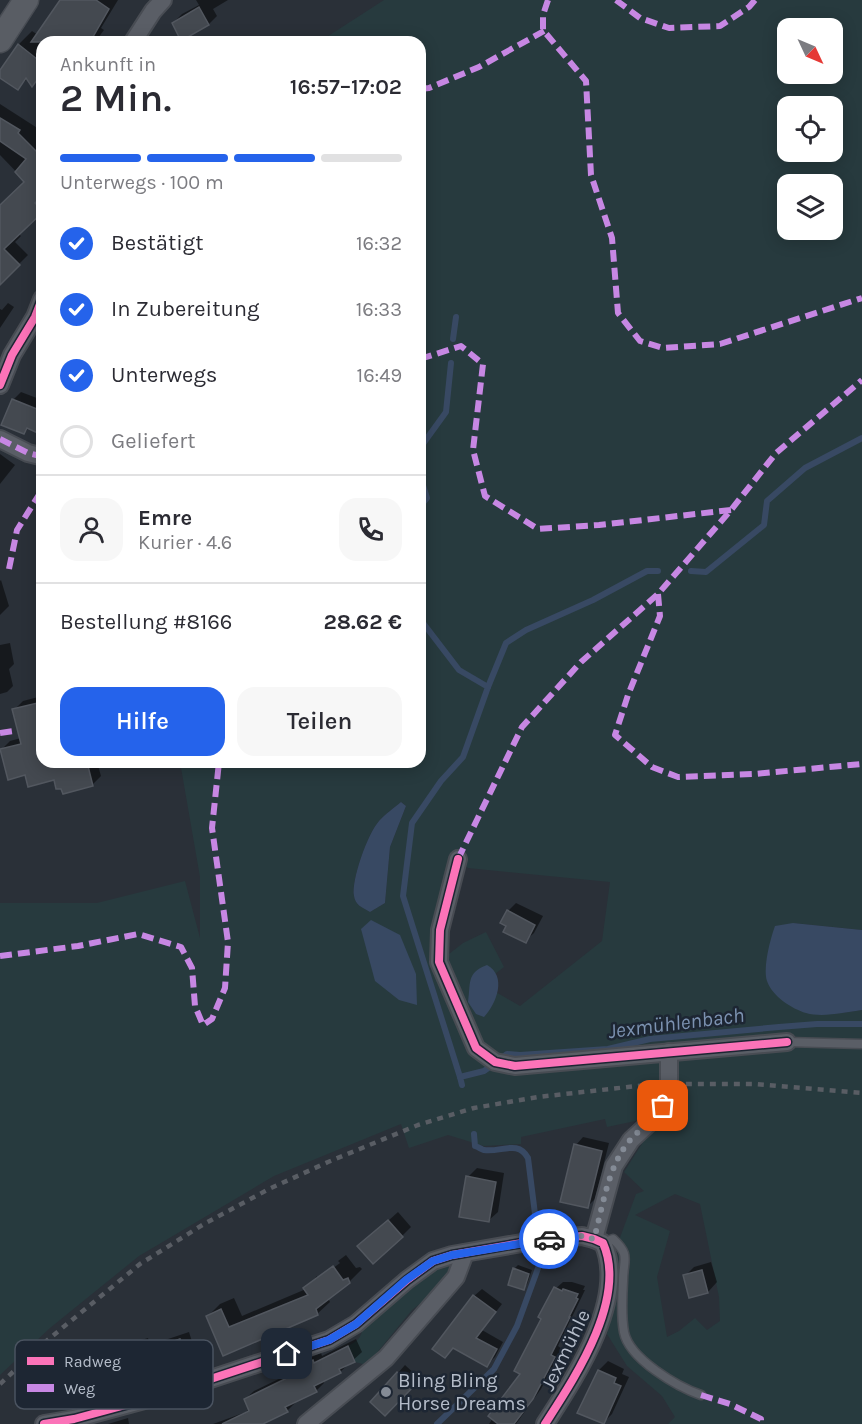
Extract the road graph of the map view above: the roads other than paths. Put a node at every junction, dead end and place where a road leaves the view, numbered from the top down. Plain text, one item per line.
1 (26, 0) edge
2 (163, 0) edge
3 (137, 36) edge
4 (0, 40) edge
5 (36, 314) edge
6 (0, 385) edge
7 (0, 439) edge
8 (36, 454) edge
9 (458, 859) dead end
10 (787, 1042) joint
11 (862, 1044) edge
12 (669, 1052) junction
13 (598, 1241) junction
14 (465, 1253) junction
15 (213, 1378) edge
16 (701, 1395) dead end
17 (111, 1409) edge
18 (44, 1424) edge
19 (306, 1424) edge
20 (544, 1424) edge

1 - 4 street
2 - 3 street
5 - 6 street
7 - 8 street
9 - 12 street
10 - 11 lane
10 - 12 street
12 - 13 street, Jexmühle
13 - 14 street
13 - 16 lane
13 - 20 street, Jexmühle
14 - 15 street
14 - 19 street
17 - 18 street

